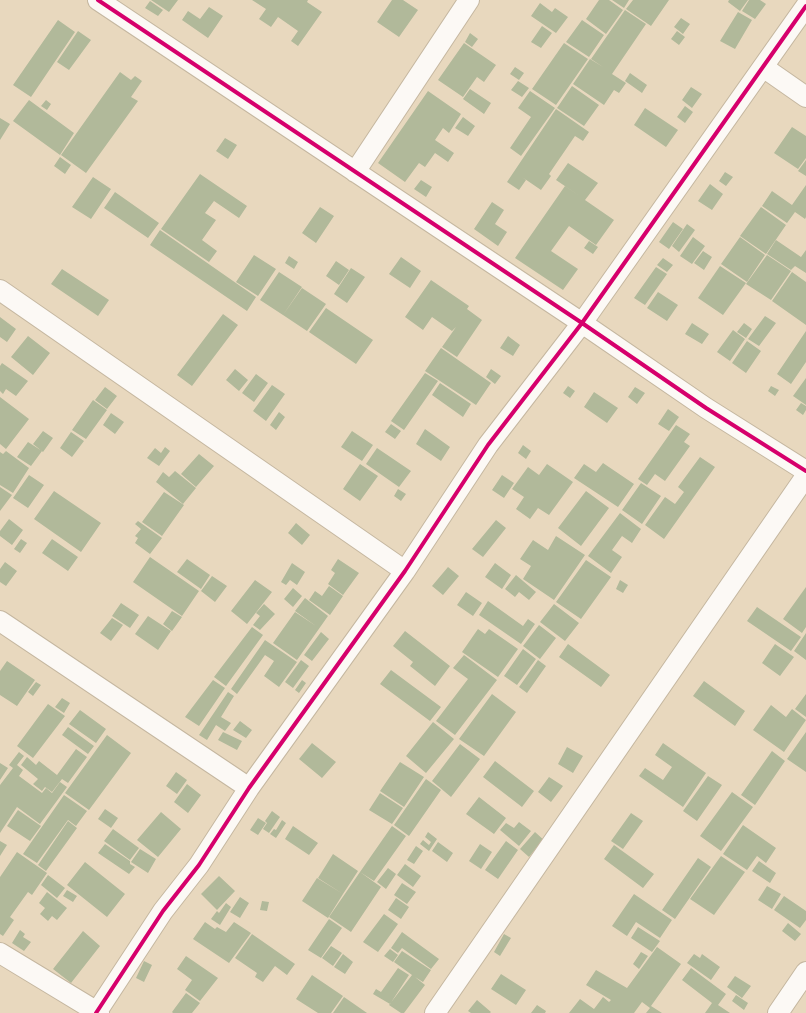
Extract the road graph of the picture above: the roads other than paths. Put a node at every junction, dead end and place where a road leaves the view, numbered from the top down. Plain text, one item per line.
1 (98, 0) edge
2 (469, 0) edge
3 (119, 6) edge
4 (806, 6) edge
5 (763, 67) junction
6 (806, 97) edge
7 (355, 172) junction
8 (0, 290) edge
9 (582, 323) junction
10 (806, 471) edge
11 (806, 476) edge
12 (405, 570) junction
13 (0, 621) edge
14 (249, 788) junction
15 (0, 953) edge
16 (806, 972) edge
17 (97, 1012) edge
18 (435, 1013) edge
19 (778, 1013) edge

1 - 3 street
2 - 7 street
3 - 7 street
4 - 5 street
5 - 6 street
5 - 9 street
7 - 9 street
8 - 12 street
9 - 10 street
9 - 12 street
11 - 18 street
12 - 14 street
13 - 14 street
14 - 17 street
15 - 17 street
16 - 19 street

